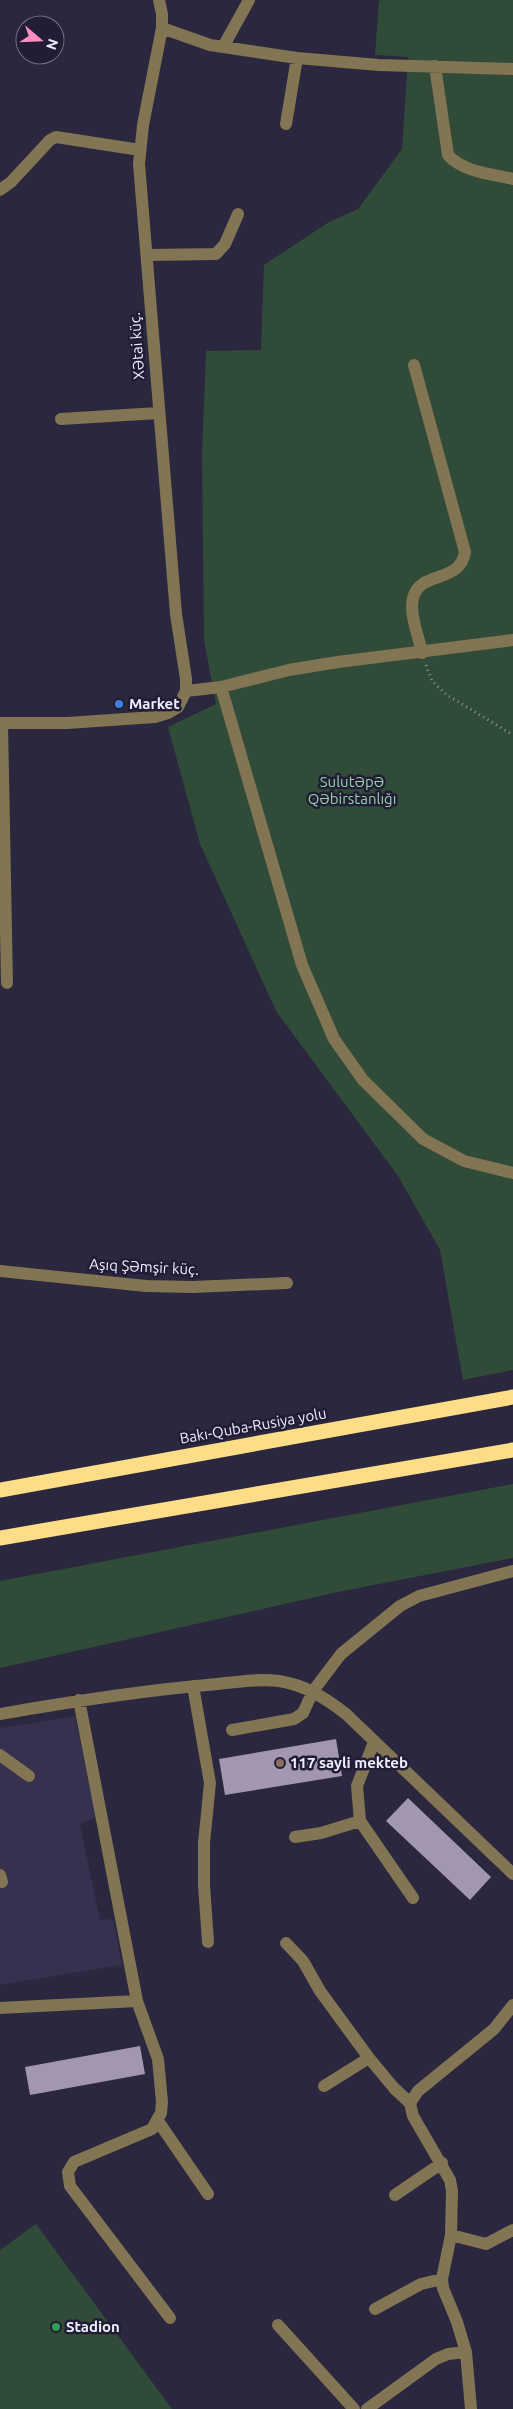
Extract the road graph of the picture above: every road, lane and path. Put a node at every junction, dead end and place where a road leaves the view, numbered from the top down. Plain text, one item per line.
1 (159, 0) edge
2 (249, 0) edge
3 (162, 28) junction
4 (223, 47) junction
5 (297, 58) junction
6 (435, 66) junction
7 (513, 69) edge
8 (286, 124) dead end
9 (140, 150) junction
10 (513, 179) edge
11 (0, 190) edge
12 (238, 214) dead end
13 (147, 255) junction
14 (414, 365) dead end
15 (158, 413) junction
16 (61, 418) dead end
17 (513, 640) edge
18 (422, 653) junction
19 (221, 686) junction
20 (186, 691) junction
21 (1, 723) edge
22 (513, 735) edge
23 (3, 960) edge
24 (7, 983) dead end
25 (513, 1173) edge
26 (0, 1271) edge
27 (287, 1283) dead end
28 (513, 1397) edge
29 (513, 1450) edge
30 (0, 1490) edge
31 (0, 1538) edge
32 (513, 1571) edge
33 (193, 1686) junction
34 (313, 1691) junction
35 (79, 1700) junction
36 (0, 1714) edge
37 (232, 1730) dead end
38 (374, 1742) junction
39 (0, 1754) edge
40 (29, 1776) dead end
41 (360, 1821) junction
42 (295, 1837) dead end
43 (513, 1874) edge
44 (413, 1898) dead end
45 (208, 1942) dead end
46 (286, 1943) dead end
47 (137, 2001) junction
48 (0, 2008) edge
49 (512, 2009) edge
50 (369, 2058) junction
51 (324, 2086) dead end
52 (410, 2103) junction
53 (158, 2121) junction
54 (442, 2163) junction
55 (208, 2194) dead end
56 (395, 2195) dead end
57 (513, 2230) edge
58 (451, 2235) junction
59 (442, 2278) junction
60 (375, 2309) dead end
61 (170, 2318) dead end
62 (278, 2325) dead end
63 (466, 2352) junction
64 (354, 2409) edge
65 (367, 2409) edge
66 (471, 2409) edge

1 - 3 street, Xətai küç.
2 - 4 street
3 - 4 street
3 - 9 street, Xətai küç.
4 - 5 street
5 - 6 street
5 - 8 street
6 - 7 street
6 - 10 street
9 - 11 street
9 - 13 street, Xətai küç.
12 - 13 street
13 - 15 street, Xətai küç.
14 - 18 street
15 - 16 street
15 - 20 street, Xətai küç.
17 - 18 street
18 - 19 street
18 - 22 path
19 - 20 street
19 - 25 street
20 - 21 street
21 - 23 street
23 - 24 street
26 - 27 street, Aşıq Şəmşir küç.
28 - 30 highway, Bakı-Quba-Rusiya yolu
29 - 31 highway
32 - 34 street
33 - 34 street
33 - 35 street
33 - 45 street
34 - 37 street
34 - 38 street
35 - 36 street
35 - 47 street
38 - 41 street
38 - 43 street
39 - 40 street
41 - 42 street
41 - 44 street
46 - 50 street
47 - 48 street
47 - 53 street
49 - 52 street
50 - 51 street
50 - 52 street
52 - 54 street
53 - 55 street
53 - 61 street
54 - 56 street
54 - 58 street
57 - 58 street
58 - 59 street
59 - 60 street
59 - 63 street
62 - 64 street
63 - 65 street
63 - 66 street

